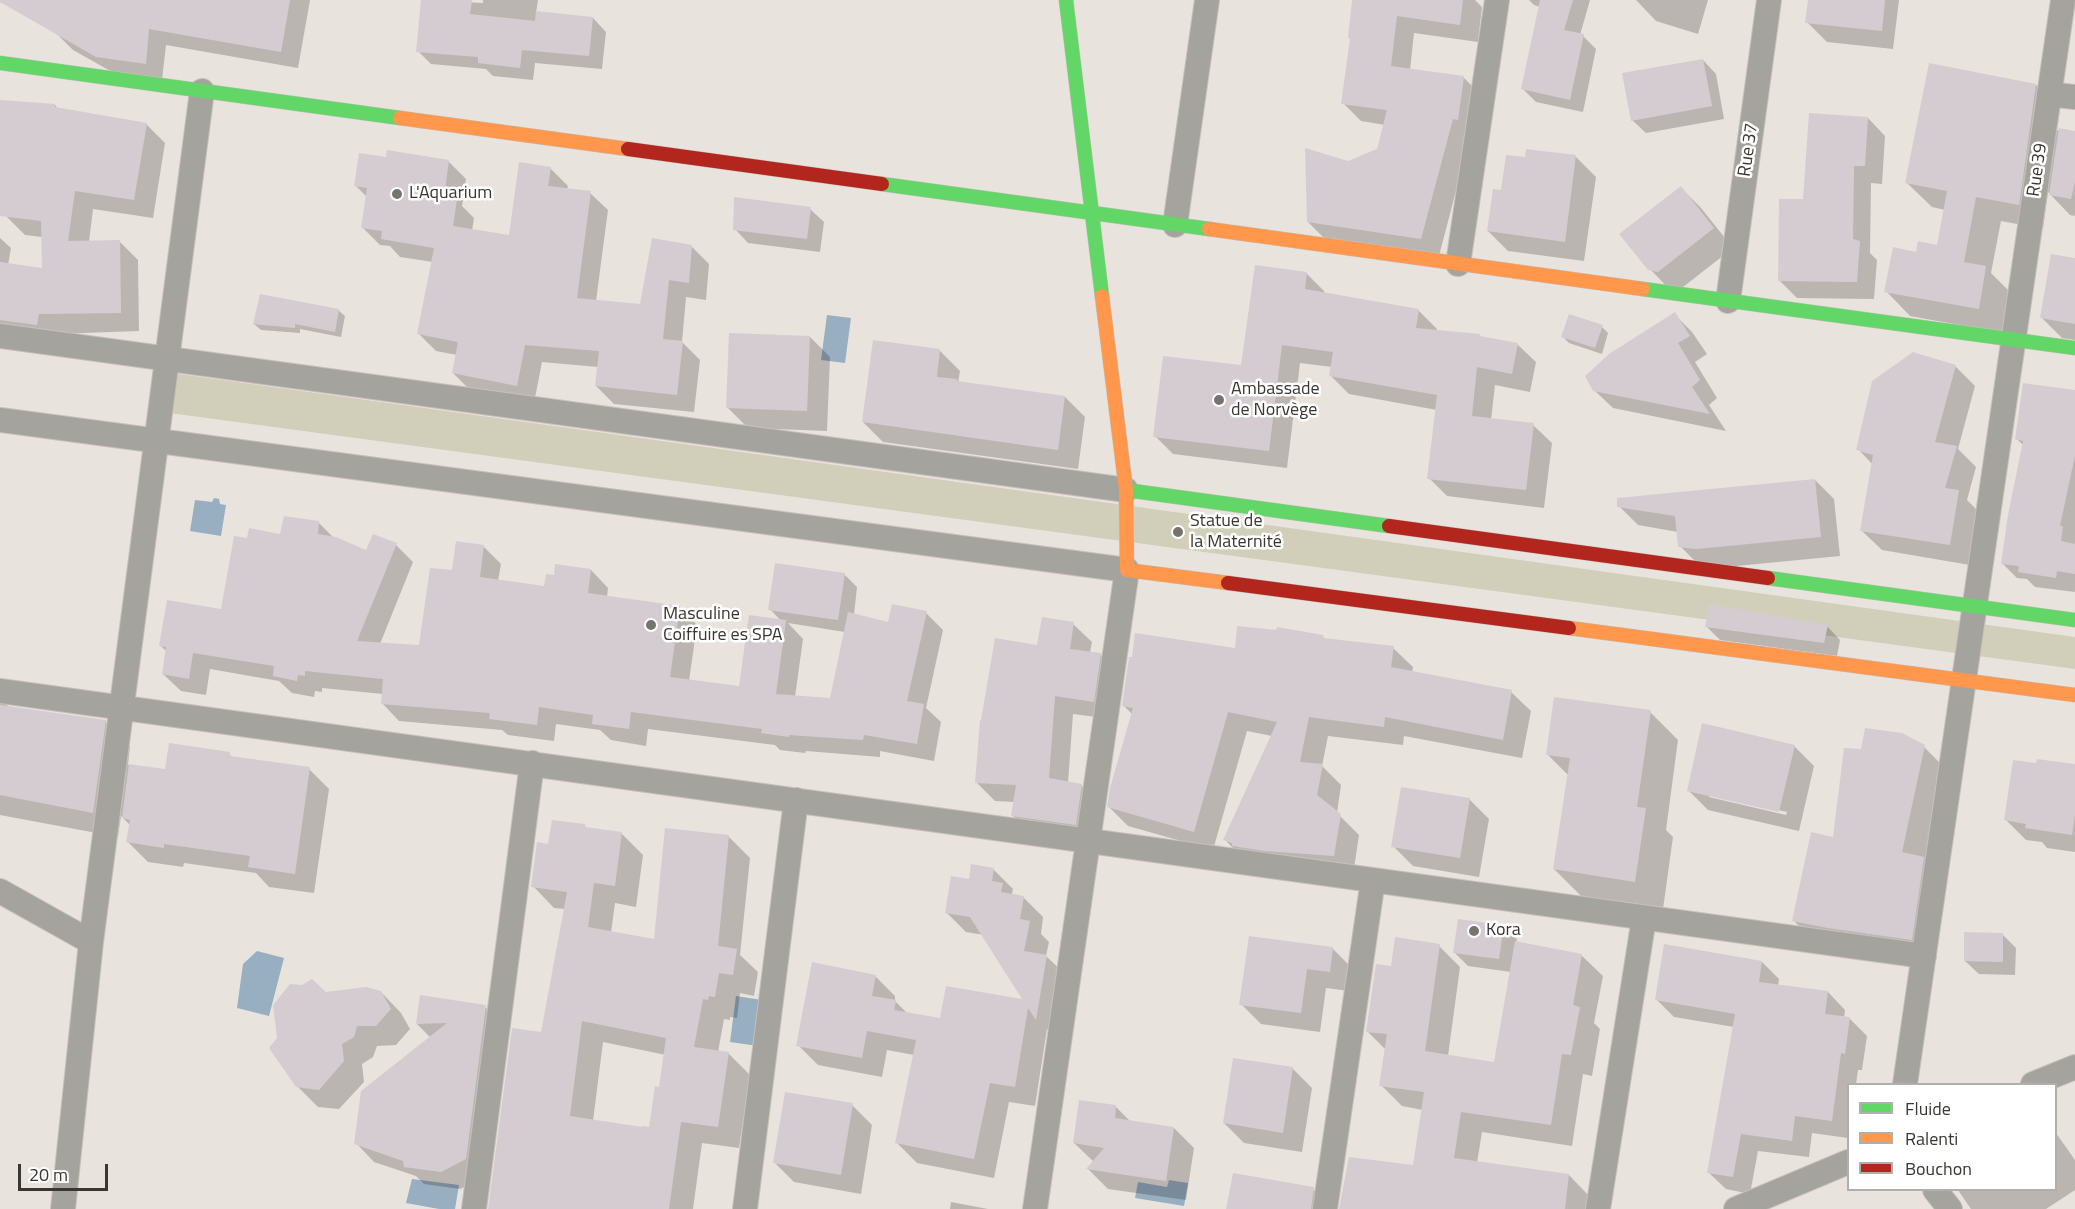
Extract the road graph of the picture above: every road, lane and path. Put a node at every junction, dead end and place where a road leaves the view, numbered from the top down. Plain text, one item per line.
1 (1066, 0) edge
2 (1207, 0) edge
3 (1497, 0) edge
4 (1769, 0) edge
5 (2063, 0) edge
6 (0, 63) edge
7 (202, 91) junction
8 (2049, 94) junction
9 (2075, 97) edge
10 (1093, 213) junction
11 (1175, 225) junction
12 (1458, 264) junction
13 (1728, 301) junction
14 (0, 336) edge
15 (2012, 340) junction
16 (2075, 348) edge
17 (167, 359) junction
18 (0, 420) edge
19 (156, 441) junction
20 (1126, 490) junction
21 (1127, 570) junction
22 (1974, 606) junction
23 (2075, 620) edge
24 (1963, 681) junction
25 (0, 691) edge
26 (2075, 695) edge
27 (121, 706) junction
28 (532, 763) junction
29 (796, 800) junction
30 (1088, 840) junction
31 (1373, 880) junction
32 (0, 891) edge
33 (1644, 918) junction
34 (91, 942) junction
35 (1923, 956) junction
36 (2075, 1067) edge
37 (1905, 1083) edge
38 (2035, 1083) edge
39 (1847, 1162) edge
40 (1936, 1191) edge
41 (63, 1209) edge
42 (474, 1209) edge
43 (745, 1209) edge
44 (1035, 1209) edge
45 (1325, 1209) edge
46 (1598, 1209) edge
47 (1736, 1209) edge
48 (1950, 1209) edge

1 - 10 street
2 - 11 street
3 - 12 street
4 - 13 street, Rue 37
5 - 8 street, Rue 39
6 - 7 street
7 - 10 street
7 - 17 street
8 - 9 street
8 - 15 street, Rue 39
10 - 11 street
10 - 20 street
11 - 12 street
12 - 13 street
13 - 15 street
14 - 17 street
15 - 16 street
15 - 22 street, Rue 39
17 - 19 street
17 - 20 street
18 - 19 street
19 - 21 street
19 - 27 street
20 - 21 street
20 - 22 street
21 - 24 street
21 - 30 street
22 - 23 street
22 - 24 street, Rue 39
24 - 26 street
24 - 35 street, Rue 39
25 - 27 street
27 - 28 street
27 - 34 street
28 - 29 street
28 - 42 street
29 - 30 street
29 - 43 street
30 - 31 street
30 - 44 street
31 - 33 street
31 - 45 street
32 - 34 street
33 - 35 street
33 - 46 street
34 - 41 street
35 - 37 street, Rue 39
36 - 38 street
39 - 47 street
40 - 48 street

